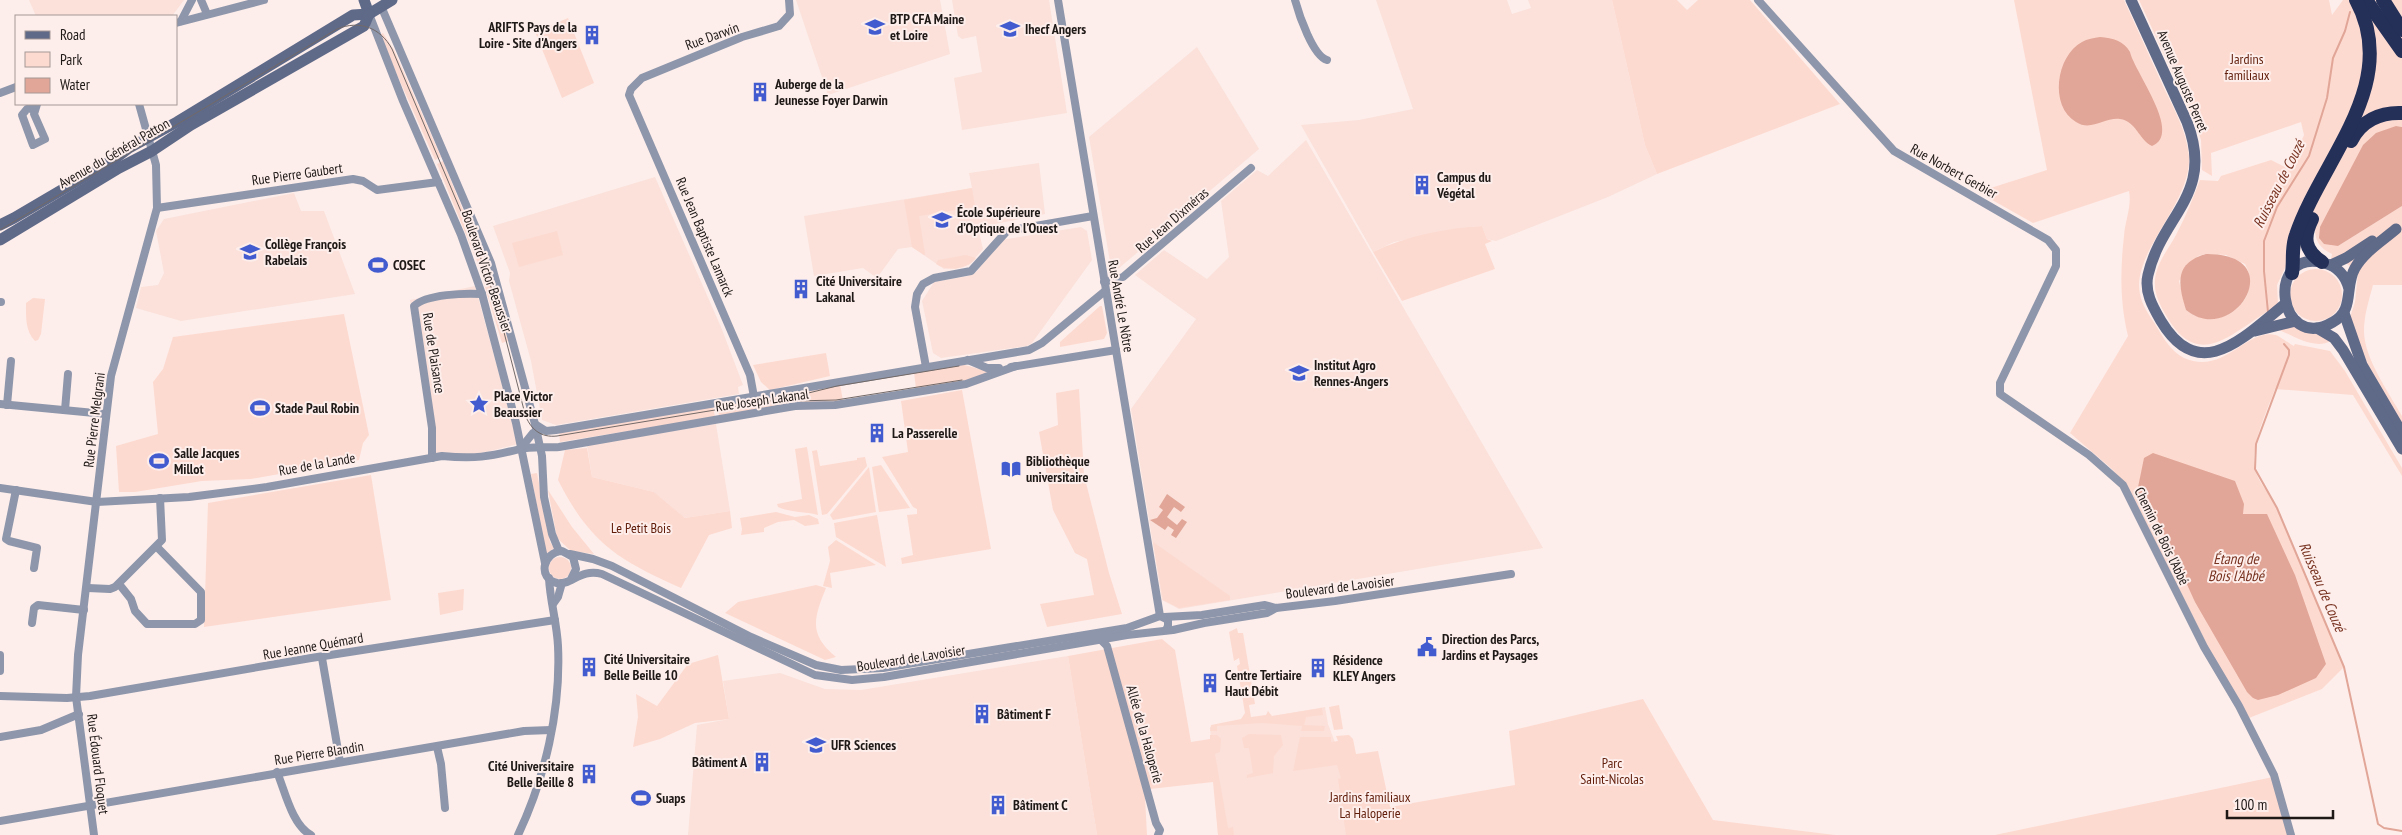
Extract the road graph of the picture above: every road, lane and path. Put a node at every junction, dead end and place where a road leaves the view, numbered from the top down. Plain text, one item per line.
1 (192, 0) edge
2 (200, 0) edge
3 (264, 0) edge
4 (364, 0) edge
5 (392, 0) edge
6 (789, 0) edge
7 (1058, 0) edge
8 (1295, 0) edge
9 (1758, 0) edge
10 (2131, 0) edge
11 (2356, 0) edge
12 (2366, 0) edge
13 (380, 3) edge
14 (2385, 4) edge
15 (207, 14) junction
16 (369, 14) junction
17 (178, 22) edge
18 (2402, 23) edge
19 (2402, 30) edge
20 (2402, 51) edge
21 (1327, 60) dead end
22 (15, 87) edge
23 (631, 89) joint
24 (0, 93) edge
25 (139, 105) edge
26 (36, 106) edge
27 (2402, 113) edge
28 (147, 137) junction
29 (152, 151) junction
30 (1251, 168) dead end
31 (438, 182) junction
32 (157, 208) junction
33 (1092, 216) junction
34 (0, 224) edge
35 (2399, 227) edge
36 (0, 240) edge
37 (2326, 264) junction
38 (2056, 266) joint
39 (2292, 273) junction
40 (477, 280) junction
41 (1105, 287) junction
42 (2349, 289) junction
43 (465, 292) junction
44 (482, 294) junction
45 (2285, 304) junction
46 (2344, 313) junction
47 (2296, 321) junction
48 (2317, 328) junction
49 (2253, 331) junction
50 (1116, 350) junction
51 (968, 360) junction
52 (11, 361) dead end
53 (1016, 366) junction
54 (926, 367) junction
55 (68, 374) dead end
56 (754, 397) junction
57 (3, 404) edge
58 (65, 410) junction
59 (105, 414) junction
60 (536, 428) junction
61 (2402, 434) edge
62 (521, 448) junction
63 (540, 449) junction
64 (2402, 449) edge
65 (432, 458) junction
66 (0, 488) edge
67 (16, 490) junction
68 (160, 498) junction
69 (97, 502) junction
70 (157, 547) junction
71 (559, 551) junction
72 (570, 554) junction
73 (545, 562) junction
74 (34, 568) dead end
75 (1511, 574) dead end
76 (549, 578) junction
77 (570, 579) junction
78 (562, 583) junction
79 (119, 584) junction
80 (88, 588) junction
81 (553, 604) junction
82 (1276, 608) junction
83 (84, 610) junction
84 (1160, 617) junction
85 (555, 620) junction
86 (32, 623) dead end
87 (1162, 631) junction
88 (1101, 640) junction
89 (0, 655) edge
90 (322, 658) junction
91 (0, 671) edge
92 (0, 696) edge
93 (76, 697) junction
94 (79, 714) junction
95 (551, 730) junction
96 (0, 737) edge
97 (437, 747) junction
98 (340, 762) junction
99 (277, 772) junction
100 (90, 804) junction
101 (445, 808) dead end
102 (0, 821) edge
103 (94, 835) edge
104 (311, 835) edge
105 (518, 835) edge
106 (1158, 835) edge
107 (2291, 835) edge

1 - 17 street
2 - 15 street
3 - 15 street
4 - 16 street, Boulevard Victor Beaussier
5 - 13 street, Avenue du Général Patton
6 - 23 street, Rue Darwin
7 - 33 street, Rue André Le Nôtre
8 - 21 street
9 - 38 street, Rue Norbert Gerbier
10 - 49 street, Avenue Auguste Perret
11 - 39 highway
12 - 20 highway
13 - 16 street, Avenue du Général Patton
13 - 60 street, Boulevard Victor Beaussier
14 - 18 highway
14 - 19 highway
15 - 17 street
16 - 28 street, Avenue du Général Patton
16 - 29 street, Avenue du Général Patton
16 - 31 street, Boulevard Victor Beaussier
22 - 24 street
23 - 56 street, Rue Jean Baptiste Lamarck
25 - 28 street, Rue Pierre Melgrani
26 - 26 street
27 - 37 highway
28 - 29 street, Rue Pierre Melgrani
28 - 34 street, Avenue du Général Patton
29 - 32 street, Rue Pierre Melgrani
29 - 36 street, Avenue du Général Patton
30 - 41 street, Rue Jean Dixméras
31 - 32 street, Rue Pierre Gaubert
31 - 40 street, Boulevard Victor Beaussier
32 - 59 street, Rue Pierre Melgrani
33 - 41 street, Rue André Le Nôtre
33 - 54 street
35 - 37 street
35 - 42 street
37 - 39 street
37 - 42 street
38 - 107 street, Chemin de Bois l'Abbé
39 - 45 street
40 - 43 street
40 - 44 street, Boulevard Victor Beaussier
41 - 50 street, Rue André Le Nôtre
41 - 51 street, Rue Jean Dixméras
42 - 46 street
43 - 44 street, Rue de Plaisance
43 - 65 street, Rue de Plaisance
44 - 62 street, Boulevard Victor Beaussier
45 - 47 street
45 - 49 street, Avenue Auguste Perret
46 - 48 street
46 - 61 street
47 - 48 street
47 - 49 street, Avenue Auguste Perret
48 - 64 street
50 - 53 street, Rue Joseph Lakanal
50 - 84 street, Rue André Le Nôtre
51 - 53 street, Rue Joseph Lakanal
51 - 54 street, Rue Joseph Lakanal
52 - 57 street
53 - 63 street, Rue Joseph Lakanal
54 - 56 street, Rue Joseph Lakanal
55 - 58 street
56 - 60 street, Rue Joseph Lakanal
57 - 58 street
58 - 59 street
59 - 69 street, Rue Pierre Melgrani
60 - 62 street
60 - 63 street, Boulevard Victor Beaussier
62 - 63 street, Rue de la Lande
62 - 65 street, Rue de la Lande
62 - 73 street, Boulevard Victor Beaussier
63 - 71 street, Boulevard Victor Beaussier
65 - 68 street, Rue de la Lande
66 - 67 street, Rue de la Lande
67 - 69 street, Rue de la Lande
67 - 74 street
68 - 69 street, Rue de la Lande
68 - 70 street
69 - 80 street, Rue Pierre Melgrani
70 - 79 street
70 - 79 street
71 - 72 street
71 - 73 street
72 - 77 street
72 - 84 street, Boulevard de Lavoisier
73 - 76 street
75 - 82 street, Boulevard de Lavoisier
76 - 78 street
76 - 81 street
77 - 78 street
77 - 88 street, Boulevard de Lavoisier
78 - 81 street
79 - 80 street
80 - 83 street, Rue Pierre Melgrani
81 - 85 street
82 - 84 street, Boulevard de Lavoisier
82 - 87 street, Boulevard de Lavoisier
83 - 86 street
83 - 93 street, Rue Pierre Melgrani
84 - 87 street
84 - 87 street
85 - 90 street, Rue Jeanne Quémard
85 - 95 street
87 - 88 street, Boulevard de Lavoisier
88 - 106 street, Allée de la Haloperie
89 - 91 street
90 - 93 street, Rue Jeanne Quémard
90 - 98 street
92 - 93 street, Rue Jeanne Quémard
93 - 94 street, Rue Édouard Floquet
94 - 96 street
94 - 100 street, Rue Édouard Floquet
95 - 97 street, Rue Pierre Blandin
95 - 105 street
97 - 98 street, Rue Pierre Blandin
97 - 101 street
98 - 99 street, Rue Pierre Blandin
99 - 100 street, Rue Pierre Blandin
99 - 104 street
100 - 102 street, Rue Pierre Blandin
100 - 103 street, Rue Édouard Floquet

